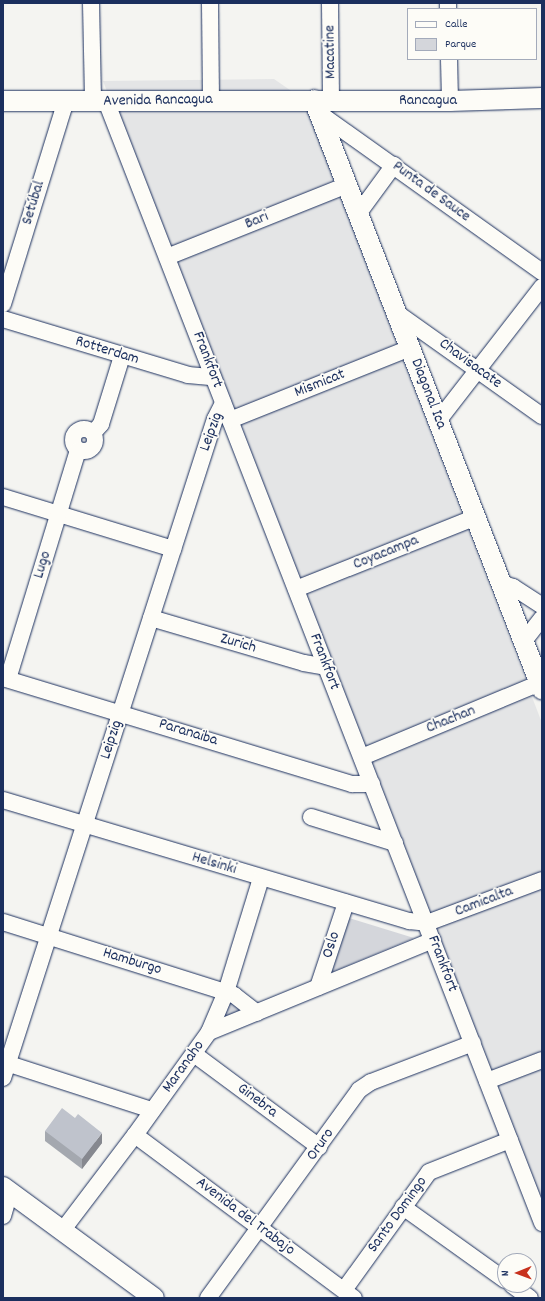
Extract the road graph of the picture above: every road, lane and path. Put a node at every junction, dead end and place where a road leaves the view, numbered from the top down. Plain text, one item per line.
1 (91, 3) edge
2 (210, 3) edge
3 (330, 3) edge
4 (450, 60) edge
5 (212, 100) junction
6 (3, 101) edge
7 (66, 101) junction
8 (100, 101) junction
9 (450, 101) junction
10 (538, 101) edge
11 (321, 105) junction
12 (394, 165) junction
13 (347, 186) junction
14 (358, 214) junction
15 (167, 257) junction
16 (542, 272) edge
17 (542, 287) edge
18 (3, 304) edge
19 (397, 313) junction
20 (3, 318) edge
21 (410, 348) junction
22 (122, 356) junction
23 (478, 370) junction
24 (213, 377) junction
25 (223, 403) junction
26 (542, 416) edge
27 (230, 420) junction
28 (438, 421) junction
29 (3, 497) edge
30 (59, 514) junction
31 (476, 517) junction
32 (173, 549) junction
33 (501, 583) junction
34 (296, 589) junction
35 (542, 606) edge
36 (151, 618) junction
37 (542, 618) edge
38 (524, 641) junction
39 (326, 667) junction
40 (6, 679) edge
41 (541, 686) edge
42 (121, 712) junction
43 (362, 757) junction
44 (372, 784) junction
45 (3, 800) edge
46 (311, 817) dead end
47 (85, 824) junction
48 (395, 843) junction
49 (261, 878) junction
50 (542, 880) edge
51 (346, 904) junction
52 (3, 922) edge
53 (426, 924) junction
54 (50, 936) junction
55 (433, 940) junction
56 (318, 987) junction
57 (226, 992) junction
58 (257, 1013) junction
59 (209, 1032) junction
60 (473, 1043) junction
61 (194, 1054) junction
62 (542, 1060) edge
63 (5, 1067) edge
64 (487, 1081) junction
65 (152, 1110) junction
66 (136, 1135) junction
67 (510, 1140) junction
68 (319, 1147) junction
69 (6, 1190) edge
70 (403, 1207) junction
71 (3, 1216) edge
72 (542, 1223) edge
73 (261, 1229) junction
74 (62, 1231) junction
75 (497, 1274) edge
76 (349, 1294) edge
77 (154, 1298) edge
78 (208, 1298) edge

1 - 8 street
2 - 5 street
3 - 11 street, Macatine
4 - 9 street
5 - 8 main road, Avenida Rancagua
5 - 11 main road, Avenida Rancagua
6 - 7 main road, Avenida Rancagua
7 - 8 main road, Avenida Rancagua
7 - 18 street, Setúbal
8 - 15 street, Frankfort
9 - 10 main road, Rancagua
9 - 11 main road, Rancagua
11 - 12 street, Punta de Sauce
11 - 13 main road, Diagonal Ica
12 - 14 street
12 - 16 street, Punta de Sauce
13 - 14 main road, Diagonal Ica
13 - 15 street, Bari
14 - 19 main road, Diagonal Ica
15 - 24 street, Frankfort
17 - 23 street
19 - 21 main road, Diagonal Ica
19 - 23 street, Chavisacate
20 - 22 street, Rotterdam
21 - 27 street, Mismicat
21 - 28 main road, Diagonal Ica
22 - 24 street, Rotterdam
22 - 30 street, Lugo
23 - 26 street, Chavisacate
23 - 28 street
24 - 25 street, Frankfort
25 - 27 street, Frankfort
25 - 32 street, Leipzig
27 - 34 street, Frankfort
28 - 31 main road, Diagonal Ica
29 - 30 street
30 - 32 street
30 - 40 street, Lugo
31 - 33 main road, Diagonal Ica
31 - 34 street, Coyacampa
32 - 36 street, Leipzig
33 - 35 street
33 - 38 main road, Diagonal Ica
34 - 39 street, Frankfort
36 - 39 street, Zurich
36 - 42 street, Leipzig
37 - 38 street
38 - 41 main road, Diagonal Ica
39 - 43 street, Frankfort
40 - 42 street, Paranaiba
41 - 43 street, Chachan
42 - 44 street, Paranaiba
42 - 47 street, Leipzig
43 - 44 street, Frankfort
44 - 48 street, Frankfort
45 - 47 street, Helsinki
46 - 48 street
47 - 49 street, Helsinki
47 - 54 street, Leipzig
48 - 53 street, Frankfort
49 - 51 street, Helsinki
49 - 57 street, Maranaho
50 - 53 street, Camicalta
51 - 53 street, Helsinki
51 - 56 street, Oslo
52 - 54 street, Hamburgo
53 - 55 street, Frankfort
54 - 57 street, Hamburgo
54 - 63 street, Leipzig
55 - 56 street
55 - 60 street, Frankfort
56 - 58 street
57 - 58 street, Hamburgo
57 - 59 street, Maranaho
58 - 59 street
59 - 61 street, Maranaho
60 - 64 street, Frankfort
60 - 68 street, Oruro
61 - 65 street, Maranaho
61 - 68 street, Ginebra
62 - 64 street
63 - 65 street
64 - 67 street, Frankfort
65 - 66 street, Maranaho
66 - 73 street, Avenida del Trabajo
66 - 74 street, Maranaho
67 - 70 street, Santo Domingo
67 - 72 street, Frankfort
68 - 73 street, Oruro
69 - 71 street
69 - 74 main road
70 - 75 street
70 - 76 street, Santo Domingo
73 - 76 street, Avenida del Trabajo
73 - 78 street, Oruro
74 - 77 main road

